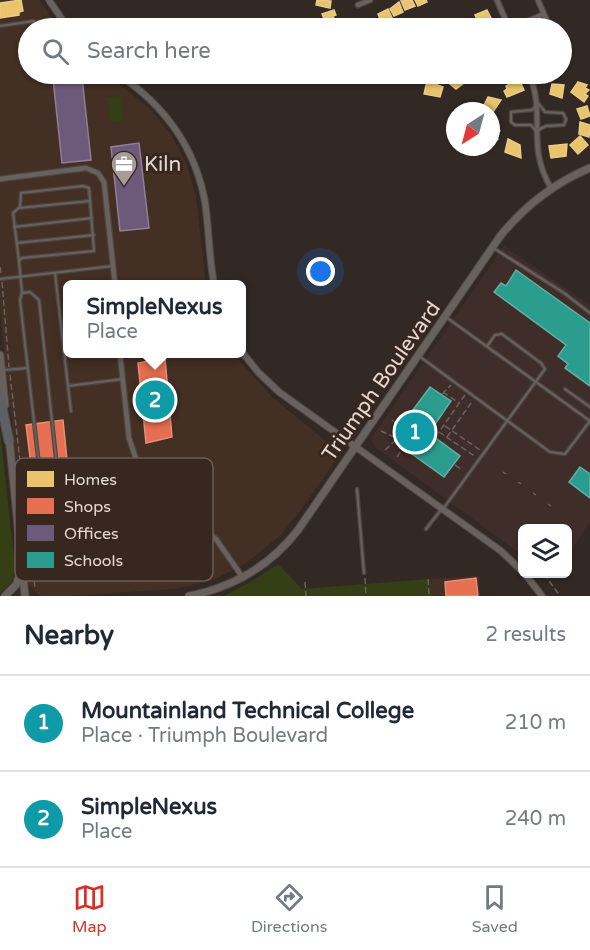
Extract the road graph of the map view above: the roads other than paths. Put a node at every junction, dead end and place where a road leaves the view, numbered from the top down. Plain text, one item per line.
1 (50, 0) edge
2 (370, 0) edge
3 (497, 0) edge
4 (538, 0) edge
5 (358, 5) dead end
6 (544, 14) junction
7 (62, 18) edge
8 (505, 18) edge
9 (534, 18) edge
10 (546, 18) edge
11 (18, 23) edge
12 (0, 26) edge
13 (130, 84) edge
14 (532, 84) edge
15 (538, 102) junction
16 (536, 131) junction
17 (590, 168) edge
18 (0, 179) edge
19 (551, 188) junction
20 (90, 201) junction
21 (19, 208) junction
22 (92, 218) junction
23 (15, 227) junction
24 (94, 235) junction
25 (16, 243) junction
26 (492, 248) junction
27 (19, 261) junction
28 (113, 267) junction
29 (55, 273) junction
30 (19, 276) junction
31 (1, 279) edge
32 (114, 280) edge
33 (213, 280) edge
34 (22, 293) junction
35 (590, 313) edge
36 (446, 317) junction
37 (63, 343) edge
38 (487, 346) junction
39 (0, 355) edge
40 (246, 356) edge
41 (419, 356) junction
42 (65, 358) edge
43 (120, 358) edge
44 (28, 368) junction
45 (6, 370) junction
46 (123, 380) junction
47 (537, 382) junction
48 (68, 386) junction
49 (565, 389) dead end
50 (0, 398) edge
51 (590, 407) edge
52 (71, 411) dead end
53 (590, 420) edge
54 (508, 422) junction
55 (9, 441) junction
56 (356, 447) junction
57 (38, 458) edge
58 (56, 458) edge
59 (136, 458) edge
60 (357, 489) dead end
61 (15, 498) edge
62 (442, 509) junction
63 (426, 529) dead end
64 (213, 537) edge
65 (518, 567) edge
66 (364, 573) dead end
67 (243, 578) junction
68 (528, 578) edge
69 (17, 581) edge
70 (24, 581) edge
71 (5, 596) edge
72 (25, 596) edge
73 (189, 596) edge
74 (542, 596) edge

1 - 7 street
2 - 5 street
3 - 8 street
4 - 6 street
6 - 9 street
6 - 10 street
11 - 12 lane
13 - 33 street
14 - 15 street
15 - 16 street
15 - 16 lane
15 - 16 lane
16 - 19 street
17 - 19 main road, Triumph Boulevard
18 - 28 street
19 - 26 main road, Triumph Boulevard
20 - 21 lane
20 - 21 lane
20 - 22 lane
21 - 23 lane
22 - 23 lane
22 - 24 lane
23 - 25 lane
24 - 25 lane
24 - 27 lane
25 - 27 lane
26 - 35 lane
26 - 36 main road, Triumph Boulevard
27 - 30 lane
28 - 29 lane
28 - 32 street
29 - 30 lane
29 - 37 lane
30 - 31 lane
30 - 34 lane
34 - 44 lane
34 - 58 lane
36 - 38 lane
36 - 41 main road, Triumph Boulevard
38 - 47 lane
38 - 47 lane
39 - 45 main road
40 - 56 street
41 - 54 lane
41 - 56 main road, Triumph Boulevard
42 - 48 lane
43 - 46 street
44 - 45 lane
44 - 57 lane
45 - 55 main road
46 - 48 lane
46 - 59 street
47 - 53 lane
47 - 54 lane
48 - 52 lane
49 - 51 lane
50 - 55 highway
53 - 54 lane
54 - 62 lane
55 - 61 main road
56 - 62 street
56 - 67 main road, Triumph Boulevard
60 - 66 lane
62 - 63 lane
62 - 65 street
64 - 67 street
67 - 73 main road, Triumph Boulevard
68 - 74 street
69 - 71 main road
70 - 72 main road

